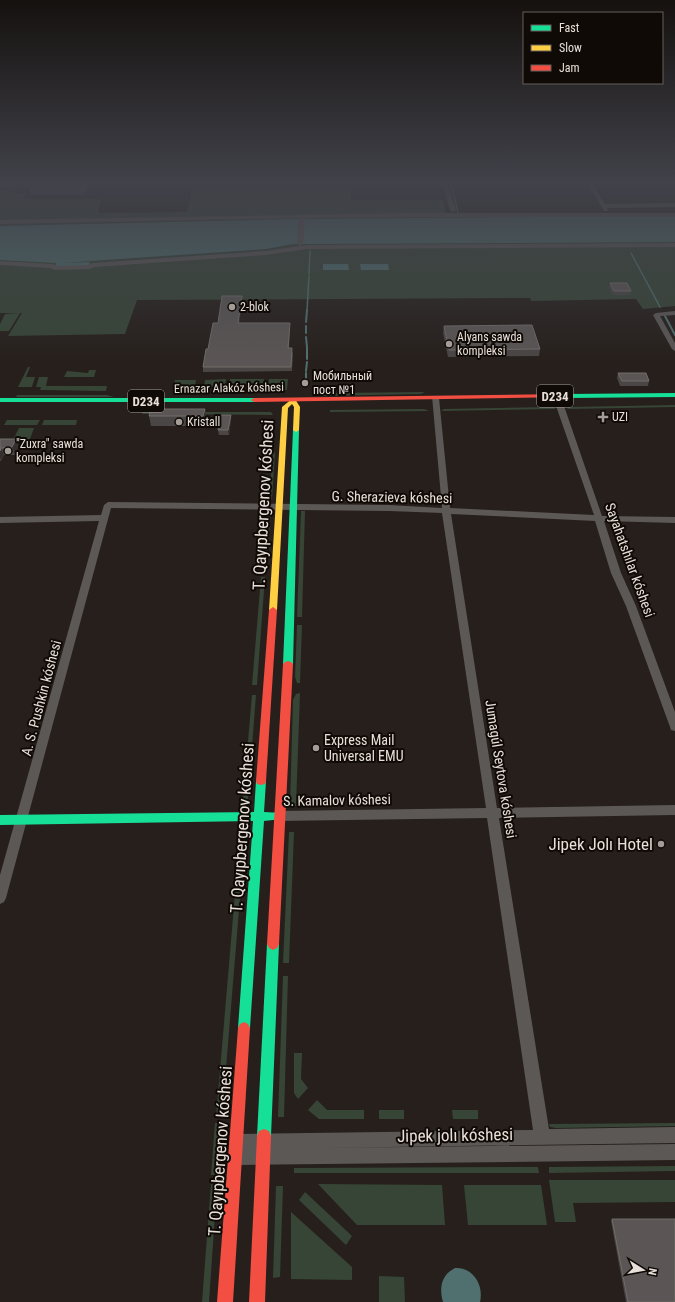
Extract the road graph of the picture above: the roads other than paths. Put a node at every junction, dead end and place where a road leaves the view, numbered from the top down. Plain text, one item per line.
1 (300, 243) edge
2 (675, 245) edge
3 (300, 246) junction
4 (0, 263) edge
5 (675, 313) edge
6 (675, 349) edge
7 (675, 395) edge
8 (0, 400) edge
9 (435, 401) junction
10 (675, 402) edge
11 (559, 403) junction
12 (73, 404) junction
13 (285, 407) junction
14 (0, 408) edge
15 (295, 408) junction
16 (284, 418) junction
17 (108, 505) joint
18 (280, 508) junction
19 (294, 508) junction
20 (446, 510) junction
21 (105, 518) junction
22 (599, 518) junction
23 (0, 520) edge
24 (675, 520) edge
25 (675, 727) edge
26 (675, 810) edge
27 (492, 814) junction
28 (258, 816) junction
29 (278, 816) junction
30 (0, 820) edge
31 (22, 820) junction
32 (0, 898) edge
33 (675, 1135) edge
34 (542, 1136) junction
35 (264, 1149) junction
36 (236, 1150) junction
37 (675, 1152) edge
38 (225, 1302) edge
39 (257, 1302) edge

1 - 3 street
2 - 3 street
3 - 4 street
5 - 6 street
7 - 9 main road, Ernazar Alakóz kóshesi / D234
8 - 12 main road, Ernazar Alakóz kóshesi / D234
9 - 11 main road, Ernazar Alakóz kóshesi / D234
9 - 15 main road, Ernazar Alakóz kóshesi / D234
9 - 20 street, Jumagúl Seytova kóshesi
10 - 11 main road, Ernazar Alakóz kóshesi / D234
11 - 22 street, Sayahatshılar kóshesi
12 - 13 main road, Ernazar Alakóz kóshesi / D234
12 - 14 main road, Ernazar Alakóz kóshesi / D234
12 - 15 main road, Ernazar Alakóz kóshesi / D234
13 - 15 main road, Ernazar Alakóz kóshesi / D234
13 - 16 main road, T. Qayıpbergenov kóshesi
15 - 16 main road
15 - 19 main road, T. Qayıpbergenov kóshesi
16 - 18 main road, T. Qayıpbergenov kóshesi
17 - 18 street, G. Sherazieva kóshesi
17 - 21 street, A. S. Pushkin kóshesi
18 - 19 street, G. Sherazieva kóshesi
18 - 28 main road, T. Qayıpbergenov kóshesi
19 - 20 street, G. Sherazieva kóshesi
19 - 29 main road, T. Qayıpbergenov kóshesi
20 - 22 street, G. Sherazieva kóshesi
20 - 27 street, Jumagúl Seytova kóshesi
21 - 23 street
21 - 31 street, A. S. Pushkin kóshesi
22 - 24 street, G. Sherazieva kóshesi
22 - 25 street, Sayahatshılar kóshesi
26 - 27 street, S. Kamalov kóshesi
27 - 29 street, S. Kamalov kóshesi
27 - 34 street, Jumagúl Seytova kóshesi
28 - 29 main road, S. Kamalov kóshesi
28 - 31 main road, S. Kamalov kóshesi
28 - 36 main road, T. Qayıpbergenov kóshesi
29 - 35 main road, T. Qayıpbergenov kóshesi
30 - 31 main road, S. Kamalov kóshesi
31 - 32 street, A. S. Pushkin kóshesi
33 - 34 street, Jipek jolı kóshesi
34 - 35 street, Jipek jolı kóshesi
35 - 36 street, Jipek jolı kóshesi
35 - 37 street, Jipek jolı kóshesi
35 - 39 main road, T. Qayıpbergenov kóshesi
36 - 38 main road, T. Qayıpbergenov kóshesi

